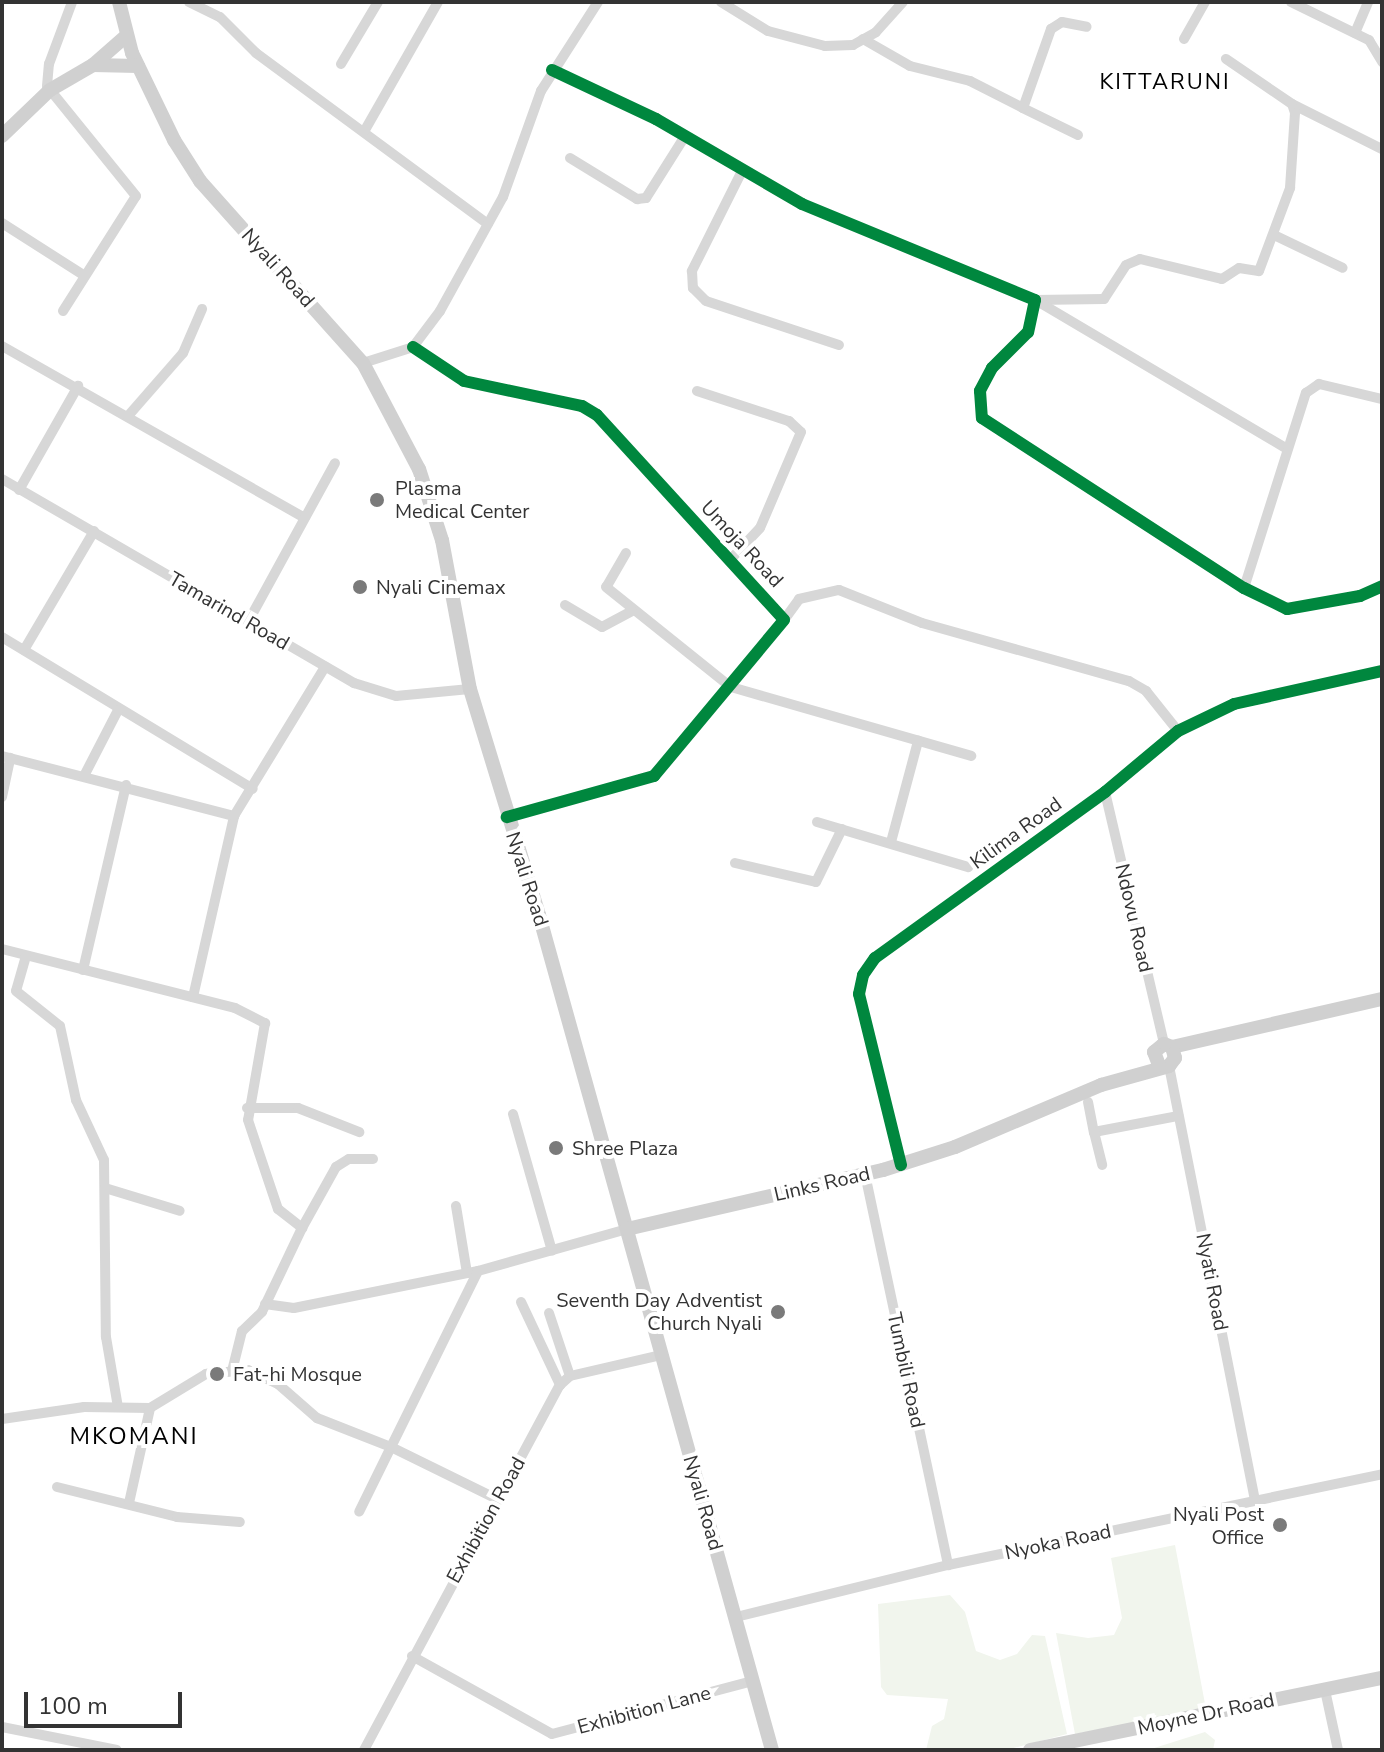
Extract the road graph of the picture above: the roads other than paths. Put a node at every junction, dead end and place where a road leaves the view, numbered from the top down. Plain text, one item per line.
1 (72, 2) edge
2 (119, 2) edge
3 (189, 2) edge
4 (378, 2) edge
5 (438, 2) edge
6 (598, 2) edge
7 (721, 2) edge
8 (903, 2) edge
9 (1205, 2) edge
10 (1291, 2) edge
11 (1368, 2) edge
12 (1087, 27) dead end
13 (1355, 33) junction
14 (126, 36) junction
15 (863, 39) junction
16 (1184, 39) dead end
17 (1226, 59) dead end
18 (1382, 62) edge
19 (341, 64) dead end
20 (93, 65) junction
21 (138, 66) junction
22 (552, 70) junction
23 (50, 90) junction
24 (1292, 104) junction
25 (1023, 108) junction
26 (365, 130) junction
27 (1078, 135) dead end
28 (2, 136) edge
29 (685, 136) junction
30 (1382, 149) edge
31 (570, 158) dead end
32 (741, 173) junction
33 (2, 223) edge
34 (488, 224) junction
35 (1274, 235) junction
36 (1343, 268) dead end
37 (85, 276) junction
38 (1035, 300) junction
39 (202, 309) dead end
40 (63, 311) dead end
41 (839, 345) dead end
42 (2, 346) edge
43 (413, 347) junction
44 (363, 363) junction
45 (78, 386) junction
46 (697, 391) dead end
47 (1382, 399) edge
48 (128, 416) junction
49 (1287, 449) junction
50 (335, 463) dead end
51 (2, 479) edge
52 (19, 490) junction
53 (305, 518) junction
54 (94, 531) junction
55 (626, 553) dead end
56 (729, 561) junction
57 (1382, 586) edge
58 (1244, 588) junction
59 (565, 605) dead end
60 (632, 611) junction
61 (784, 620) junction
62 (248, 622) junction
63 (2, 637) edge
64 (24, 650) junction
65 (325, 667) junction
66 (1382, 671) edge
67 (731, 687) junction
68 (470, 689) junction
69 (118, 710) junction
70 (1178, 731) junction
71 (918, 741) junction
72 (971, 756) dead end
73 (6, 757) edge
74 (84, 776) junction
75 (126, 785) junction
76 (253, 789) junction
77 (1105, 792) junction
78 (2, 797) edge
79 (234, 816) junction
80 (507, 817) junction
81 (817, 822) dead end
82 (842, 829) junction
83 (891, 842) junction
84 (735, 863) dead end
85 (968, 867) dead end
86 (2, 949) edge
87 (26, 956) junction
88 (83, 970) junction
89 (193, 997) junction
90 (1382, 999) edge
91 (1166, 1055) junction
92 (1088, 1102) dead end
93 (247, 1108) junction
94 (513, 1114) dead end
95 (1178, 1116) junction
96 (359, 1132) dead end
97 (1094, 1132) junction
98 (373, 1159) dead end
99 (901, 1165) junction
100 (1102, 1165) dead end
101 (865, 1174) junction
102 (105, 1188) junction
103 (456, 1206) dead end
104 (180, 1211) dead end
105 (302, 1228) junction
106 (627, 1229) junction
107 (552, 1251) junction
108 (472, 1272) junction
109 (521, 1302) dead end
110 (265, 1304) junction
111 (549, 1313) dead end
112 (661, 1355) junction
113 (232, 1371) junction
114 (570, 1376) junction
115 (560, 1385) junction
116 (118, 1407) junction
117 (150, 1408) junction
118 (2, 1419) edge
119 (391, 1447) junction
120 (1382, 1474) edge
121 (57, 1487) dead end
122 (497, 1499) junction
123 (1255, 1499) junction
124 (129, 1503) junction
125 (359, 1512) dead end
126 (240, 1522) dead end
127 (948, 1565) junction
128 (736, 1617) junction
129 (412, 1656) junction
130 (1382, 1678) edge
131 (752, 1681) junction
132 (1325, 1690) junction
133 (2, 1727) edge
134 (117, 1750) edge
135 (364, 1750) edge
136 (772, 1750) edge
137 (1030, 1750) edge
138 (1338, 1750) edge

1 - 23 street
2 - 14 main road
3 - 26 street
4 - 19 street
5 - 26 street
6 - 22 street
7 - 15 street
8 - 15 street
9 - 16 street
10 - 13 street
11 - 13 street
12 - 25 street
13 - 18 street
14 - 20 main road
14 - 21 main road
15 - 25 street
17 - 24 street
20 - 21 main road
20 - 23 main road
21 - 44 main road, Nyali Road
22 - 29 street
22 - 34 street
23 - 28 main road
23 - 37 street
24 - 30 street
24 - 35 street
25 - 27 street
26 - 34 street
29 - 31 street
29 - 32 street
32 - 38 street
32 - 41 street
33 - 37 street
34 - 43 street
35 - 36 street
35 - 38 street
37 - 40 street
38 - 49 street
38 - 58 street
39 - 48 street
42 - 45 street
43 - 44 street
43 - 56 street, Umoja Road
44 - 68 main road, Nyali Road
45 - 48 street
45 - 52 street
46 - 56 street
47 - 49 street
48 - 53 street
49 - 58 street
50 - 53 street
51 - 52 street, Tamarind Road
52 - 54 street, Tamarind Road
53 - 62 street
54 - 62 street, Tamarind Road
54 - 64 street
55 - 60 street
56 - 61 street, Umoja Road
57 - 58 street
59 - 60 street
60 - 67 street
61 - 67 street, Umoja Road
61 - 70 street, Umoja Road
62 - 65 street, Tamarind Road
63 - 64 street
64 - 69 street
65 - 68 street, Tamarind Road
65 - 76 street
66 - 70 street, Kilima Road
67 - 71 street
67 - 80 street, Umoja Road
68 - 80 main road, Nyali Road
69 - 74 street
69 - 76 street
70 - 77 street, Kilima Road
71 - 72 street
71 - 83 street
73 - 74 street
73 - 78 street
74 - 75 street
75 - 79 street
75 - 88 street
76 - 79 street
77 - 91 street, Ndovu Road
77 - 99 street, Kilima Road
79 - 89 street
80 - 106 main road, Nyali Road
81 - 82 street
82 - 83 street
82 - 84 street
83 - 85 street
86 - 87 street
87 - 88 street
87 - 102 street
88 - 89 street
89 - 93 street
90 - 91 main road, Links Road
91 - 95 street, Nyati Road
91 - 99 main road, Links Road
92 - 97 street
93 - 96 street
93 - 105 street
94 - 107 street
95 - 97 street
95 - 123 street, Nyati Road
97 - 100 street
98 - 105 street
99 - 101 main road, Links Road
101 - 106 main road, Links Road
101 - 127 street, Tumbili Road
102 - 104 street
102 - 116 street
103 - 108 street
105 - 110 street
106 - 107 street
106 - 112 main road, Nyali Road
107 - 108 street
108 - 110 street
108 - 119 street
109 - 115 street
110 - 113 street
111 - 114 street
112 - 114 street, Exhibition Road
112 - 128 main road, Nyali Road
113 - 117 street
113 - 119 street
114 - 115 street, Exhibition Road
115 - 122 street, Exhibition Road
116 - 117 street
116 - 118 street
117 - 124 street
119 - 122 street
119 - 125 street
120 - 123 street, Nyoka Road
121 - 124 street
122 - 129 street, Exhibition Road
123 - 127 street, Nyoka Road
124 - 126 street
127 - 128 street, Nyoka Road
128 - 131 main road, Nyali Road
129 - 131 street, Exhibition Lane
129 - 135 street, Exhibition Road
130 - 132 main road, Moyne Dr Road
131 - 136 main road, Nyali Road
132 - 137 main road, Moyne Dr Road
132 - 138 street
133 - 134 street

